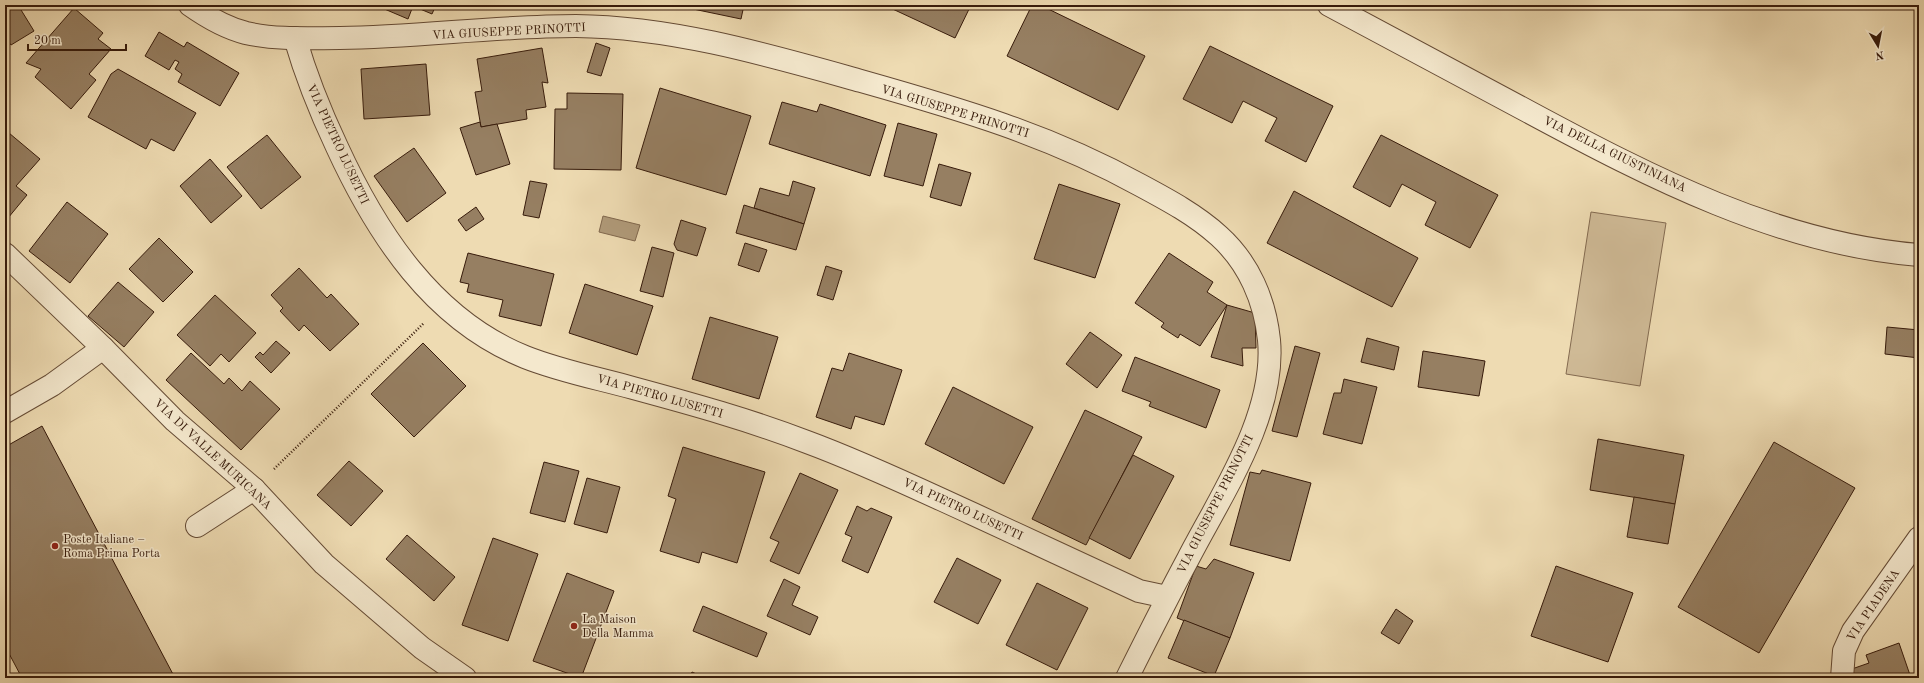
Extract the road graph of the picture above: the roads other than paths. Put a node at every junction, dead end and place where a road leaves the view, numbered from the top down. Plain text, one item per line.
1 (190, 5) edge
2 (1329, 5) edge
3 (295, 38) junction
4 (5, 254) edge
5 (1919, 254) edge
6 (103, 348) junction
7 (5, 412) edge
8 (254, 489) junction
9 (197, 526) dead end
10 (1919, 538) edge
11 (1167, 597) junction
12 (465, 678) edge
13 (1127, 678) edge
14 (1842, 678) edge

1 - 3 street, VIA GIUSEPPE PRINOTTI
2 - 5 street, VIA DELLA GIUSTINIANA
3 - 11 street, VIA PIETRO LUSETTI
3 - 11 street, VIA GIUSEPPE PRINOTTI
4 - 6 street, VIA DI VALLE MURICANA
6 - 7 street
6 - 8 street, VIA DI VALLE MURICANA
8 - 9 street
8 - 12 street, VIA DI VALLE MURICANA
10 - 14 street, VIA PIADENA
11 - 13 street, VIA GIUSEPPE PRINOTTI

